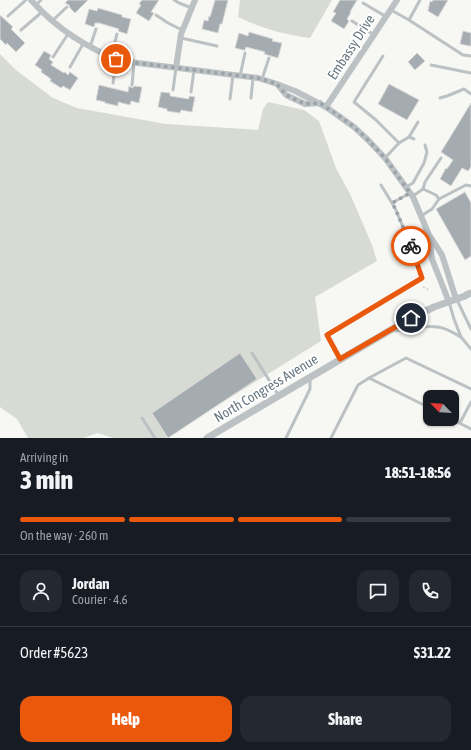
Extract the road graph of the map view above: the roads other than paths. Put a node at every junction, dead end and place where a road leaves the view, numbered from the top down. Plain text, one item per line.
1 (26, 0) edge
2 (31, 0) edge
3 (41, 0) edge
4 (174, 0) edge
5 (195, 0) edge
6 (397, 0) edge
7 (420, 0) edge
8 (363, 3) dead end
9 (36, 5) junction
10 (67, 7) dead end
11 (192, 8) junction
12 (390, 10) junction
13 (42, 12) junction
14 (156, 15) dead end
15 (8, 16) dead end
16 (386, 17) junction
17 (409, 20) junction
18 (52, 21) junction
19 (352, 21) dead end
20 (96, 29) dead end
21 (22, 30) dead end
22 (183, 30) junction
23 (68, 34) junction
24 (117, 34) dead end
25 (374, 35) junction
26 (181, 38) junction
27 (83, 44) junction
28 (217, 46) dead end
29 (90, 47) junction
30 (245, 53) dead end
31 (383, 56) dead end
32 (471, 56) edge
33 (54, 57) dead end
34 (114, 58) junction
35 (268, 58) dead end
36 (134, 63) junction
37 (431, 66) dead end
38 (70, 67) dead end
39 (176, 68) junction
40 (194, 70) junction
41 (471, 73) edge
42 (237, 75) junction
43 (253, 77) junction
44 (262, 79) junction
45 (113, 83) dead end
46 (277, 84) junction
47 (132, 85) dead end
48 (172, 90) dead end
49 (192, 92) dead end
50 (471, 94) edge
51 (251, 98) dead end
52 (440, 98) dead end
53 (230, 99) dead end
54 (320, 103) junction
55 (326, 107) junction
56 (418, 122) dead end
57 (409, 137) junction
58 (414, 139) dead end
59 (399, 142) junction
60 (425, 145) dead end
61 (385, 158) junction
62 (441, 158) dead end
63 (382, 185) dead end
64 (471, 186) edge
65 (406, 187) junction
66 (423, 189) junction
67 (411, 194) junction
68 (439, 199) junction
69 (392, 203) junction
70 (421, 216) junction
71 (429, 235) junction
72 (469, 295) edge
73 (456, 299) junction
74 (448, 302) junction
75 (471, 329) edge
76 (387, 332) junction
77 (462, 337) junction
78 (471, 349) edge
79 (252, 353) dead end
80 (340, 359) junction
81 (310, 378) junction
82 (369, 378) junction
83 (471, 389) edge
84 (279, 396) junction
85 (471, 402) edge
86 (423, 405) edge
87 (142, 418) dead end
88 (460, 423) joint
89 (471, 429) edge
90 (155, 438) edge
91 (207, 438) edge
92 (286, 438) edge
93 (331, 438) edge

1 - 15 lane
2 - 9 street
3 - 9 lane
4 - 11 lane
5 - 11 street
6 - 12 street, Embassy Drive
7 - 17 lane
8 - 16 lane
9 - 13 street
10 - 18 lane
11 - 22 street
12 - 16 street, Embassy Drive
12 - 17 lane
13 - 18 street
13 - 21 lane
14 - 22 lane
16 - 25 street, Embassy Drive
17 - 32 lane
18 - 23 street
19 - 25 lane
20 - 29 lane
22 - 26 street
23 - 27 street
23 - 33 lane
24 - 34 lane
25 - 55 street, Embassy Drive
26 - 28 lane
26 - 39 street
27 - 29 street
27 - 38 lane
29 - 34 street
30 - 42 lane
31 - 59 lane
34 - 36 street
34 - 45 lane
35 - 44 lane
36 - 39 street
36 - 47 lane
37 - 41 lane
39 - 40 street
39 - 48 lane
40 - 42 street
40 - 49 lane
42 - 43 street
42 - 53 lane
43 - 44 street
43 - 51 lane
44 - 46 street
46 - 54 street
46 - 54 street
50 - 52 lane
54 - 55 street
55 - 61 street
56 - 57 lane
57 - 58 lane
57 - 59 lane
59 - 61 lane
60 - 65 lane
61 - 65 street
62 - 66 lane
63 - 69 lane
64 - 68 lane
65 - 67 street
66 - 67 lane
66 - 68 lane
67 - 69 lane
67 - 70 street
68 - 70 lane
69 - 80 lane
70 - 71 street
71 - 73 street
71 - 74 street
72 - 73 street, North Congress Avenue
73 - 74 street, North Congress Avenue
73 - 75 lane
74 - 76 street, North Congress Avenue
74 - 77 lane
76 - 77 lane
76 - 80 street, North Congress Avenue
77 - 78 lane
79 - 84 lane
80 - 81 street, North Congress Avenue
81 - 84 street, North Congress Avenue
81 - 92 lane
82 - 83 lane
82 - 86 lane
82 - 93 lane
84 - 91 street, North Congress Avenue
85 - 88 lane
87 - 90 lane
88 - 89 lane

